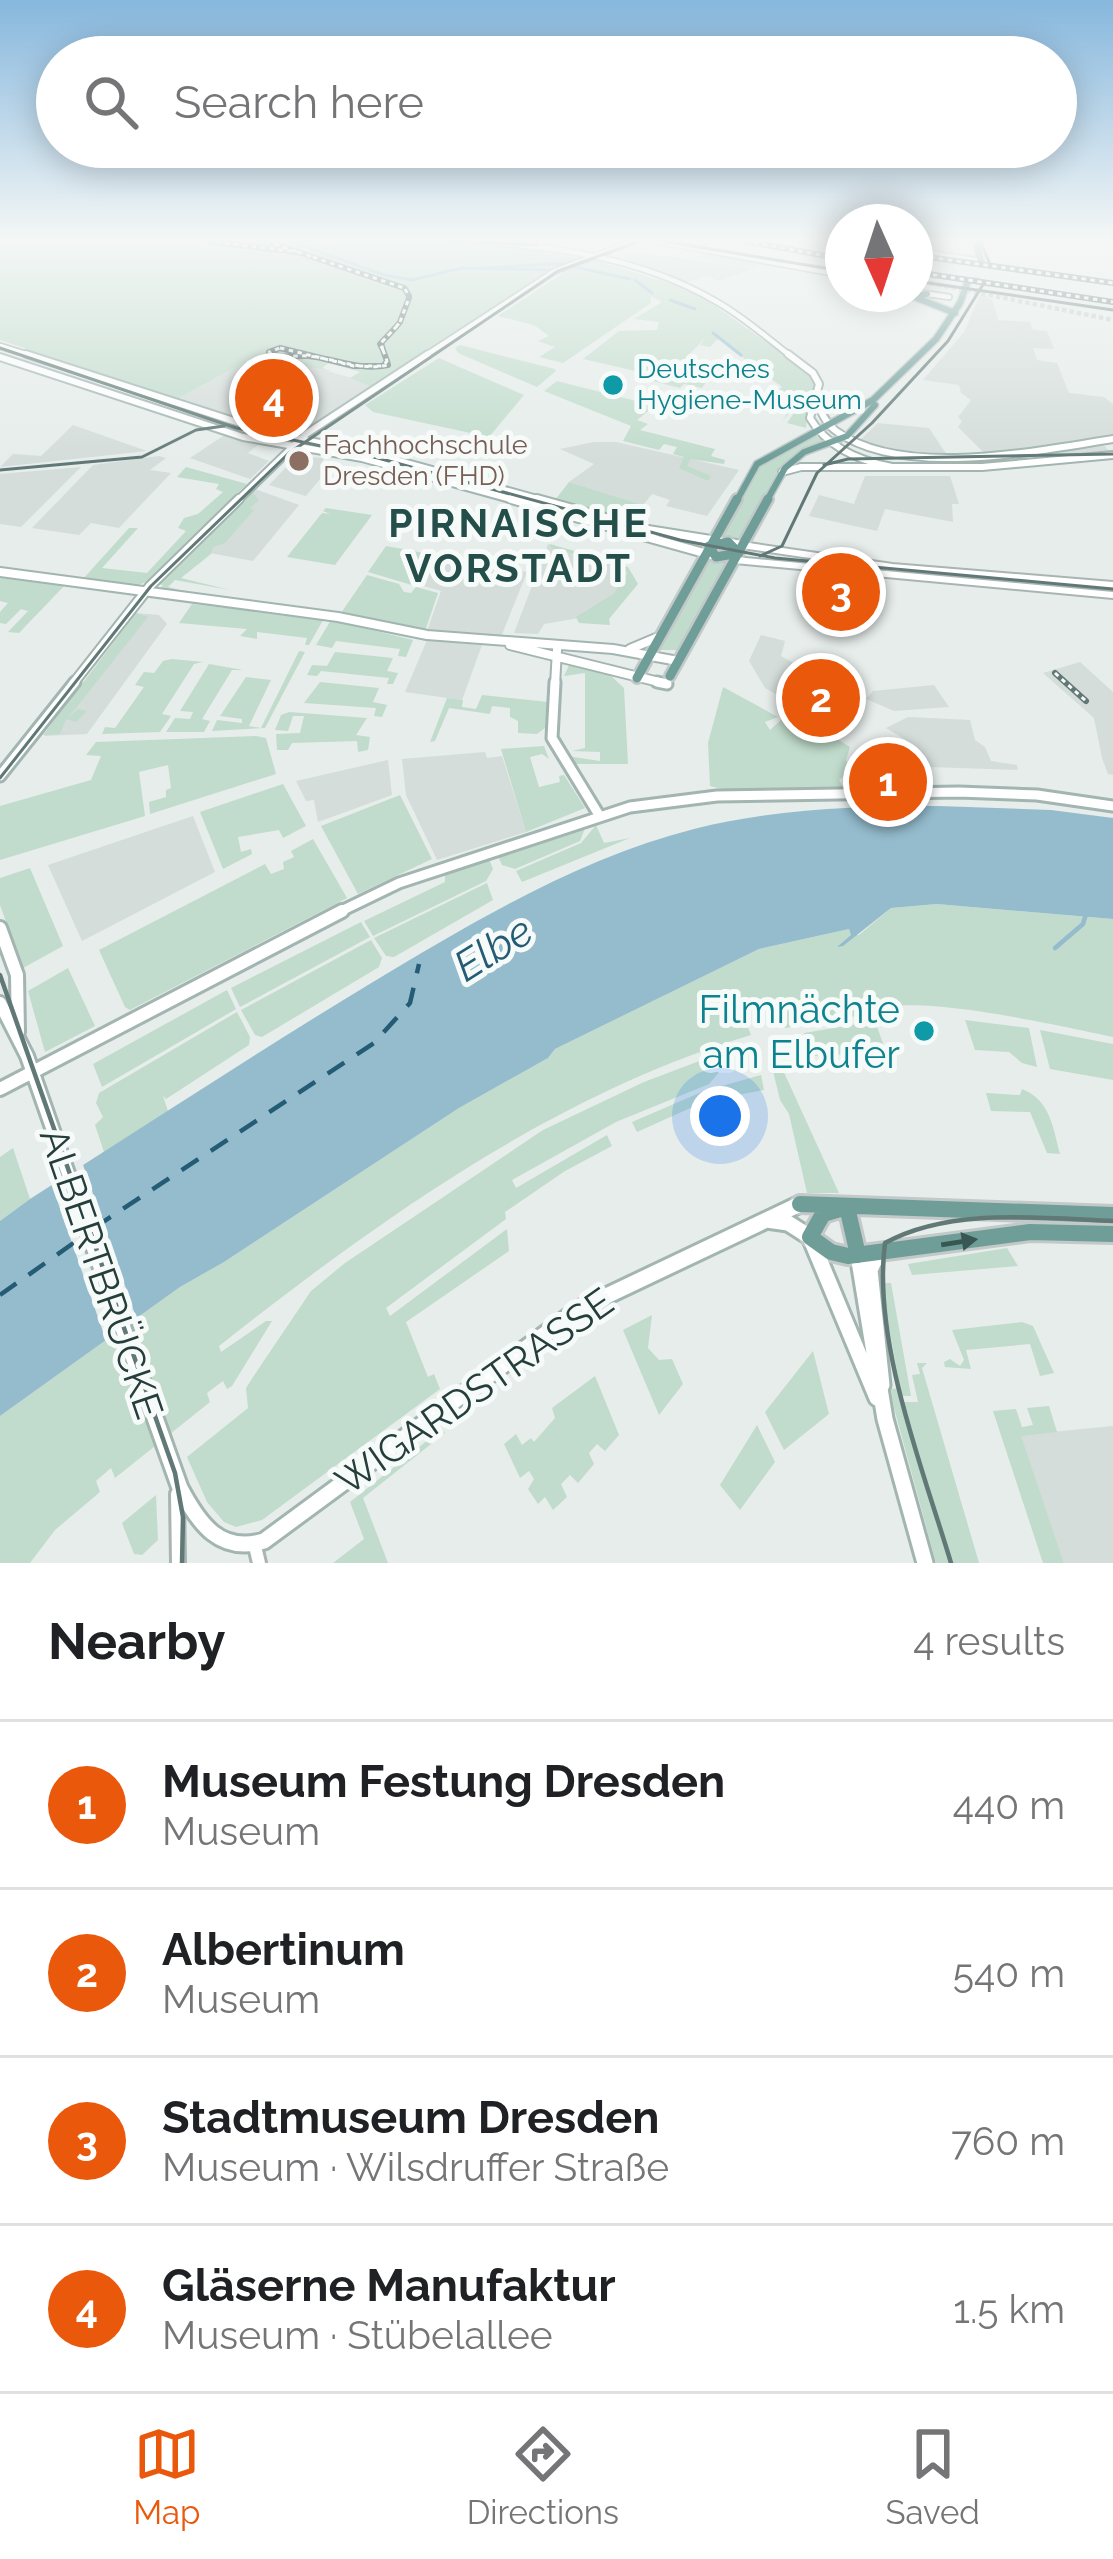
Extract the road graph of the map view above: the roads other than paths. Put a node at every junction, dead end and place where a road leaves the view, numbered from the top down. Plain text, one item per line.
1 (494, 314) edge
2 (734, 314) edge
3 (954, 314) edge
4 (0, 346) edge
5 (0, 357) edge
6 (889, 388) junction
7 (814, 400) junction
8 (840, 430) junction
9 (820, 431) junction
10 (834, 442) junction
11 (1112, 442) edge
12 (296, 443) junction
13 (1113, 455) edge
14 (892, 467) junction
15 (782, 472) junction
16 (709, 546) junction
17 (739, 553) junction
18 (0, 572) edge
19 (1113, 585) edge
20 (145, 592) junction
21 (1113, 595) edge
22 (656, 638) junction
23 (505, 643) junction
24 (547, 644) junction
25 (575, 646) junction
26 (625, 651) junction
27 (557, 653) junction
28 (645, 658) junction
29 (578, 659) junction
30 (556, 670) junction
31 (671, 670) junction
32 (640, 680) junction
33 (0, 776) edge
34 (1113, 806) edge
35 (599, 815) junction
36 (0, 928) edge
37 (0, 1003) edge
38 (18, 1032) junction
39 (34, 1079) junction
40 (0, 1089) edge
41 (800, 1204) joint
42 (847, 1207) junction
43 (1113, 1215) edge
44 (767, 1220) junction
45 (1113, 1234) edge
46 (810, 1237) junction
47 (879, 1253) junction
48 (858, 1255) junction
49 (883, 1411) junction
50 (172, 1470) junction
51 (257, 1554) edge
52 (178, 1563) edge
53 (925, 1563) edge

1 - 12 main road
2 - 7 main road
3 - 6 main road
4 - 12 main road
5 - 12 main road
6 - 8 main road
6 - 8 main road
7 - 8 main road
7 - 9 main road
8 - 9 main road
8 - 10 main road
8 - 11 main road
9 - 10 main road
9 - 16 main road
10 - 14 main road
10 - 15 main road
12 - 16 main road
12 - 16 main road
12 - 20 main road
13 - 14 main road
14 - 15 main road
15 - 17 main road
16 - 17 main road
16 - 17 main road
16 - 22 main road
17 - 19 street
17 - 21 street
17 - 31 main road
18 - 20 main road
20 - 23 main road
20 - 33 main road
22 - 26 main road
22 - 28 main road
23 - 24 main road
23 - 27 main road
24 - 25 main road
24 - 27 main road
25 - 26 main road
25 - 27 main road
26 - 28 main road
27 - 29 main road
27 - 30 main road
28 - 31 main road
28 - 32 main road
29 - 30 main road
29 - 32 main road
30 - 35 main road
31 - 32 main road
34 - 35 main road
35 - 39 main road
36 - 38 main road
37 - 38 main road
38 - 39 main road, ALBERTBRÜCKE
39 - 40 main road
39 - 50 main road, ALBERTBRÜCKE
41 - 42 main road
41 - 44 main road, WIGARDSTRASSE
42 - 43 main road
42 - 46 main road
42 - 48 main road
44 - 46 main road
44 - 51 main road, WIGARDSTRASSE
47 -> 45 main road
46 - 48 main road
46 - 49 main road
47 - 48 main road
47 - 49 main road
48 - 49 main road
49 - 53 main road
50 - 51 main road, ALBERTBRÜCKE
50 - 52 street

